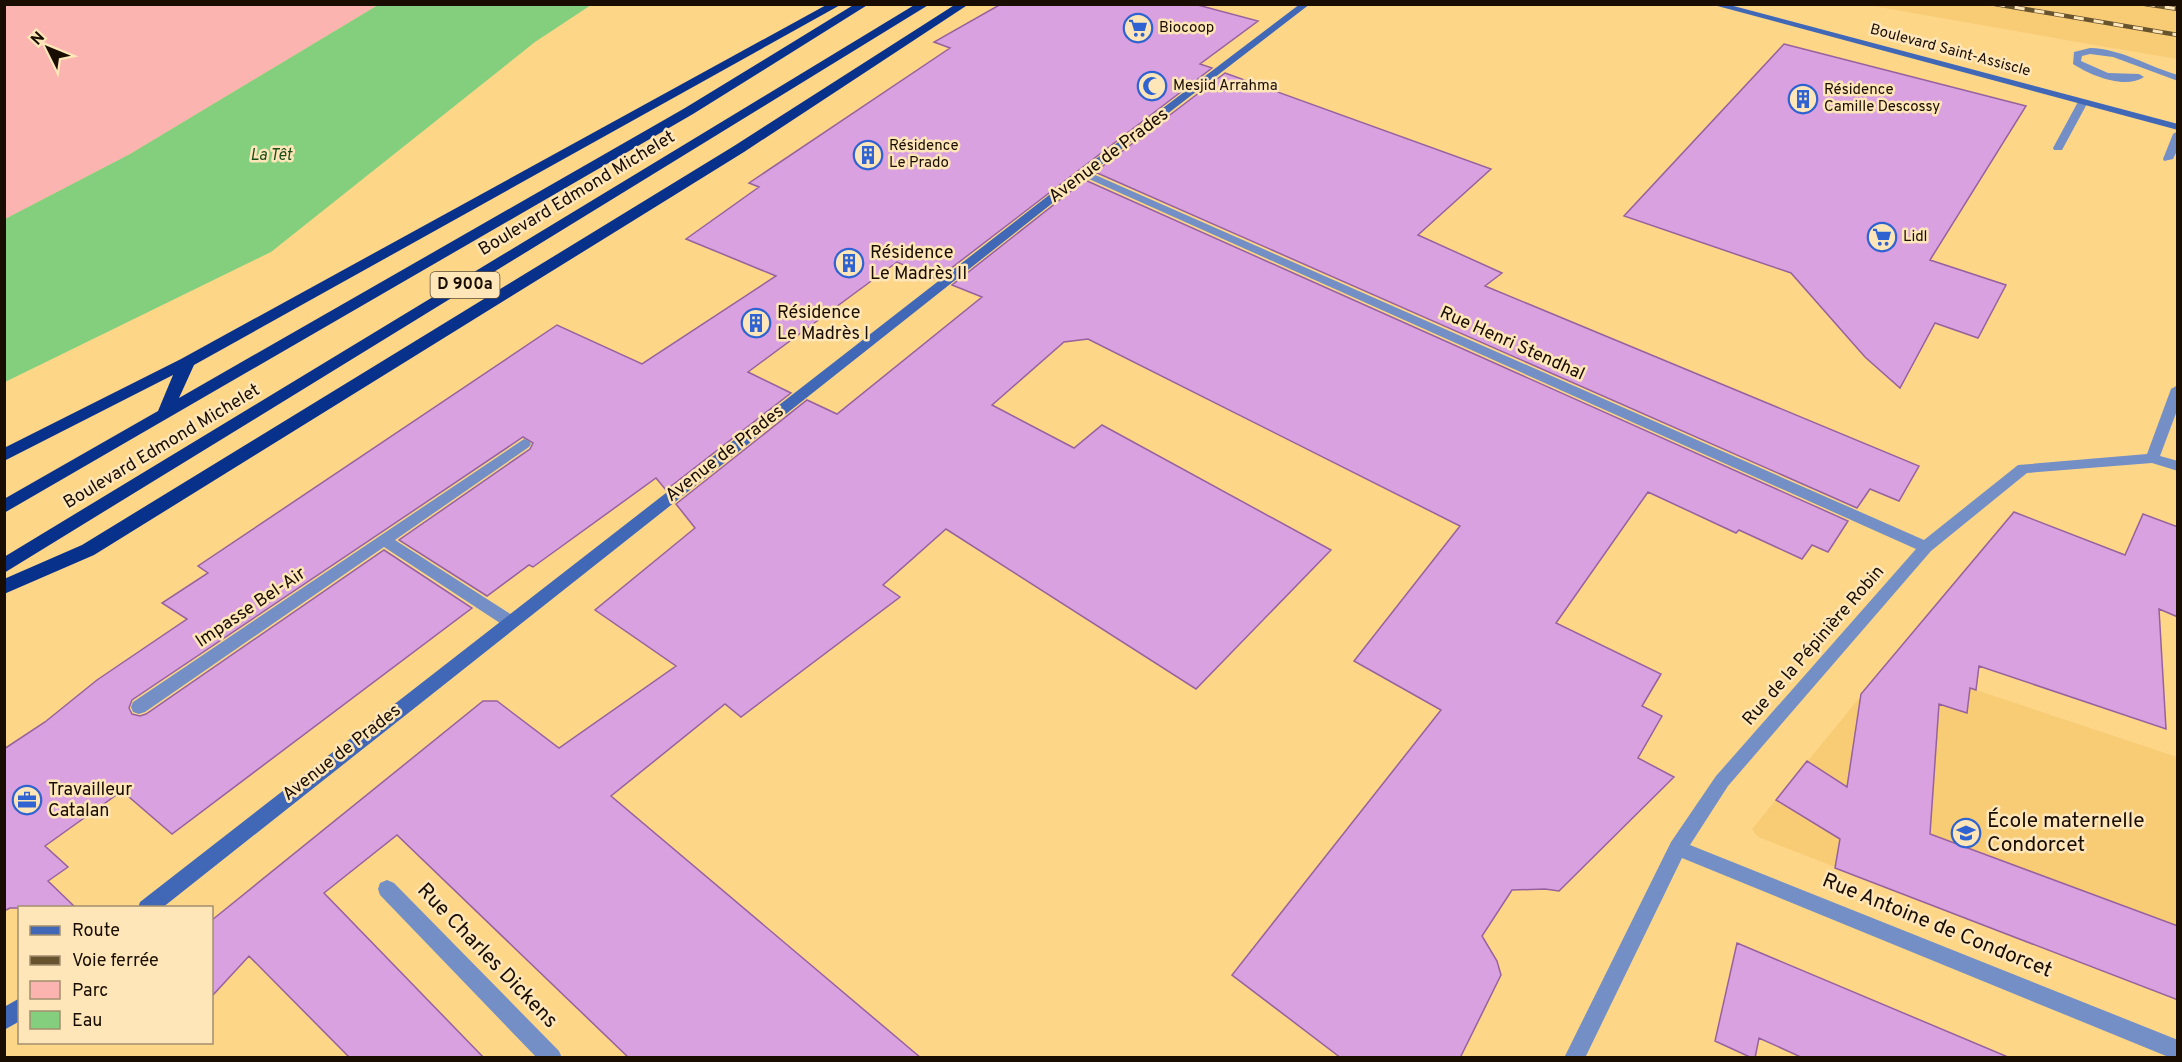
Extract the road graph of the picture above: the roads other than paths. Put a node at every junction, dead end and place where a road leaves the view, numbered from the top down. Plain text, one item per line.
1 (837, 4) edge
2 (864, 4) edge
3 (925, 4) edge
4 (964, 4) edge
5 (1306, 4) edge
6 (1714, 4) edge
7 (2139, 77) dead end
8 (2178, 78) edge
9 (2084, 102) junction
10 (2178, 127) edge
11 (2178, 134) edge
12 (2058, 148) dead end
13 (2168, 159) dead end
14 (1084, 173) junction
15 (187, 362) junction
16 (2178, 389) edge
17 (165, 413) junction
18 (524, 444) dead end
19 (4, 454) edge
20 (2152, 458) junction
21 (2178, 466) edge
22 (4, 507) edge
23 (386, 541) junction
24 (1926, 547) junction
25 (4, 566) edge
26 (4, 587) edge
27 (509, 621) junction
28 (139, 707) dead end
29 (1678, 848) junction
30 (387, 889) dead end
31 (150, 906) edge
32 (18, 1010) edge
33 (4, 1020) edge
34 (2178, 1050) edge
35 (552, 1058) edge
36 (1574, 1058) edge

1 - 15 highway
2 - 17 highway, Boulevard Edmond Michelet / D 900a
3 - 25 highway, Boulevard Edmond Michelet / D 900a
4 - 26 highway
5 - 14 main road, Avenue de Prades
6 - 9 main road, Boulevard Saint-Assiscle
7 - 8 street
9 - 10 main road, Boulevard Saint-Assiscle
9 - 12 street
11 - 13 street
14 - 24 street, Rue Henri Stendhal
14 - 27 main road, Avenue de Prades
15 - 17 highway
15 - 19 highway
16 - 20 street
17 - 22 highway, Boulevard Edmond Michelet / D 900a
18 - 23 street, Impasse Bel-Air
20 - 21 street
20 - 24 street, Rue de la Pépinière Robin
23 - 27 street
23 - 28 street, Impasse Bel-Air
24 - 29 street, Rue de la Pépinière Robin
27 - 31 main road, Avenue de Prades
29 - 34 street, Rue Antoine de Condorcet
29 - 36 street, Rue de la Pépinière Robin
30 - 35 street, Rue Charles Dickens
32 - 33 main road

